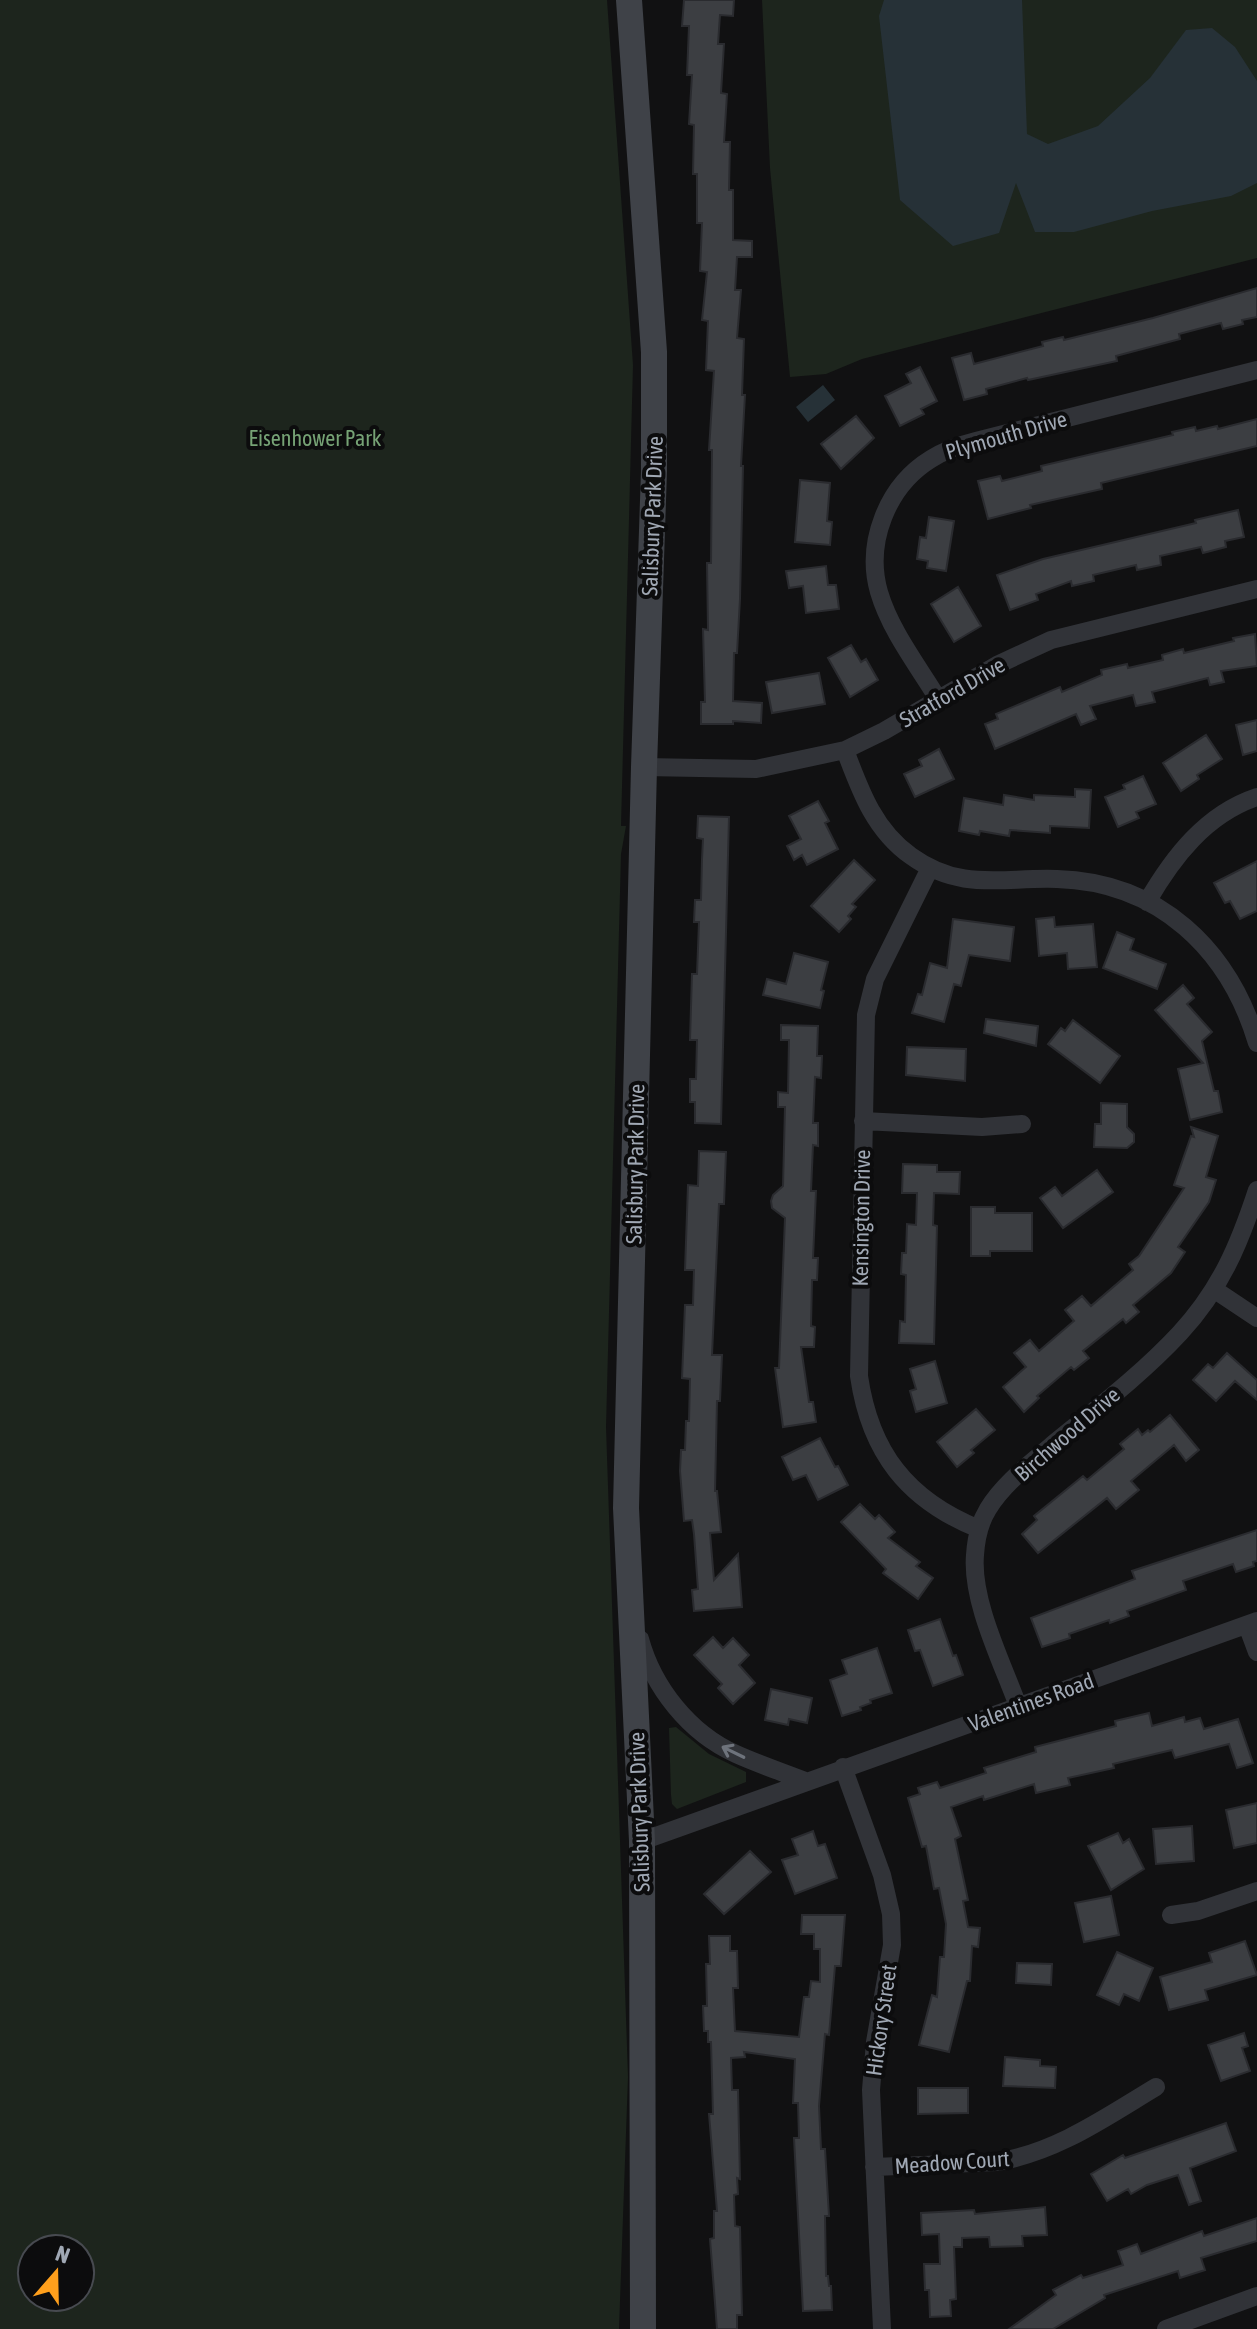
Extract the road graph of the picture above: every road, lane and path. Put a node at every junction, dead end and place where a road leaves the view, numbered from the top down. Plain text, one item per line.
1 (629, 0) edge
2 (1257, 370) edge
3 (1257, 589) edge
4 (938, 699) junction
5 (845, 750) junction
6 (644, 767) junction
7 (1257, 797) edge
8 (930, 868) junction
9 (1147, 902) junction
10 (1257, 1043) edge
11 (863, 1121) junction
12 (1022, 1124) dead end
13 (1257, 1190) edge
14 (1215, 1290) junction
15 (1257, 1318) edge
16 (979, 1529) junction
17 (631, 1605) junction
18 (1252, 1623) edge
19 (1257, 1652) edge
20 (1018, 1706) junction
21 (843, 1767) junction
22 (805, 1781) junction
23 (642, 1841) junction
24 (1257, 1891) edge
25 (1171, 1915) dead end
26 (1156, 2087) dead end
27 (874, 2167) junction
28 (1257, 2296) edge
29 (643, 2329) edge
30 (882, 2329) edge
31 (1166, 2329) edge

1 - 6 main road, Salisbury Park Drive
2 - 4 street, Plymouth Drive
3 - 4 street, Stratford Drive
4 - 5 street, Stratford Drive
5 - 6 street, Stratford Drive
5 - 8 street
6 - 17 main road, Salisbury Park Drive
7 - 9 street
8 - 9 street
8 - 11 street, Kensington Drive
9 - 10 street
11 - 12 street
11 - 16 street, Kensington Drive
13 - 14 street, Birchwood Drive
14 - 15 street
14 - 16 street, Birchwood Drive
16 - 20 street, Birchwood Drive
22 -> 17 street
17 - 23 main road, Salisbury Park Drive
18 - 19 street
18 - 20 street, Valentines Road
20 - 21 street, Valentines Road
21 - 22 street, Valentines Road
21 - 27 street, Hickory Street
22 - 23 street, Valentines Road
23 - 29 main road, Salisbury Park Drive
24 - 25 street
26 - 27 street, Meadow Court
27 - 30 street, Hickory Street
28 - 31 street

